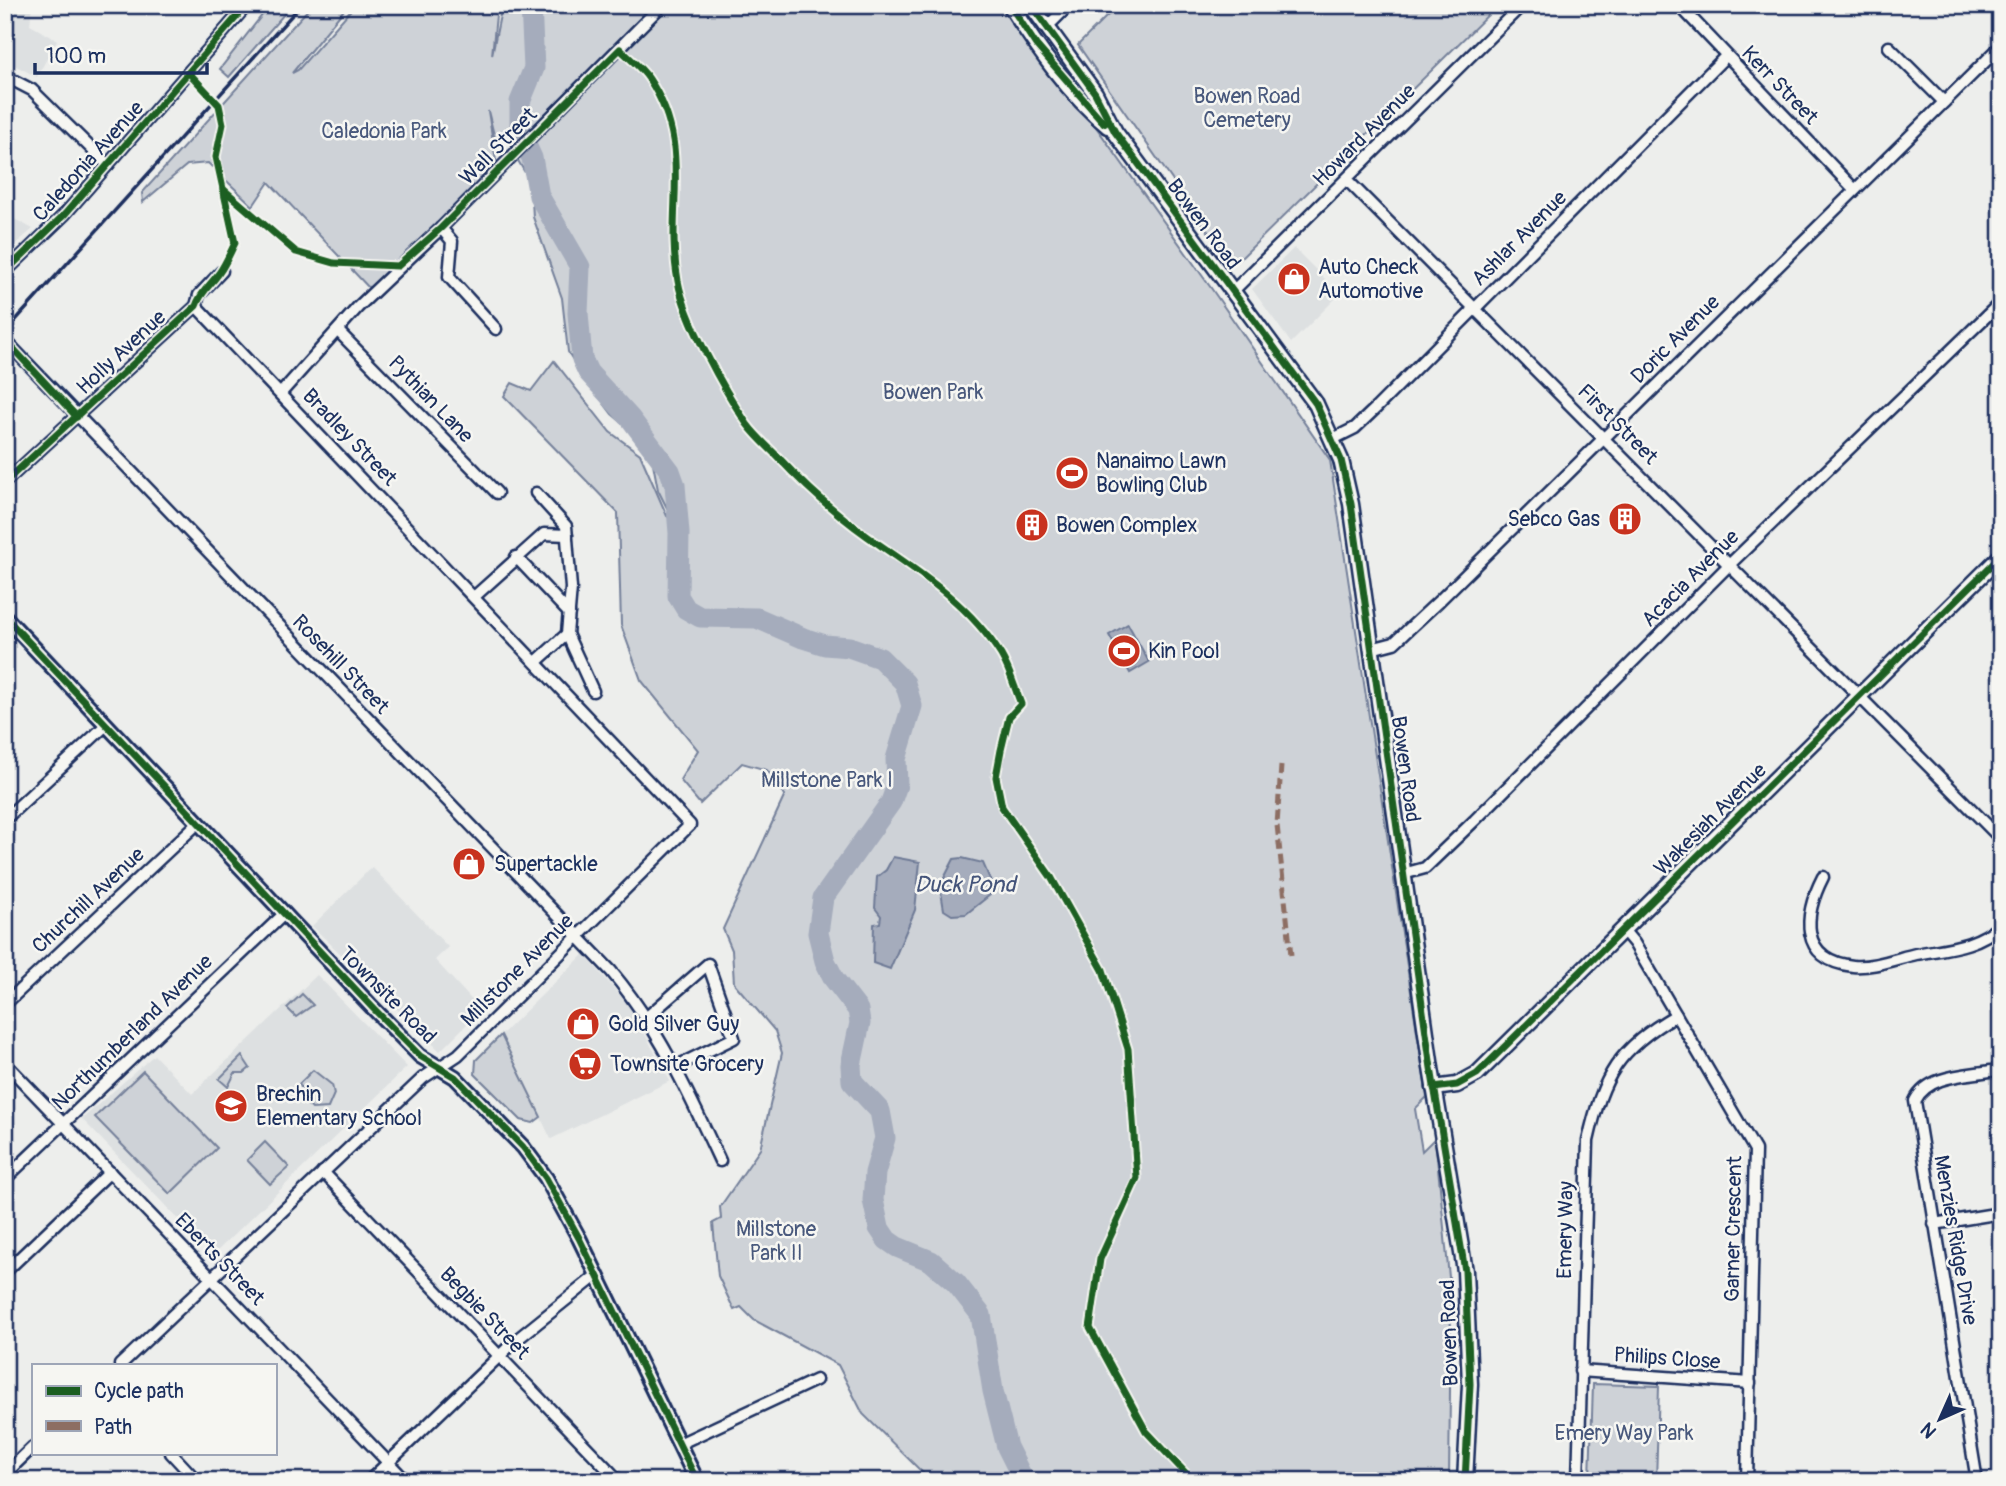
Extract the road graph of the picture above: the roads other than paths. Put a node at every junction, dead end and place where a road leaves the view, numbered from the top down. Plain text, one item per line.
1 (247, 5) edge
2 (662, 5) edge
3 (1010, 5) edge
4 (1031, 5) edge
5 (1069, 5) edge
6 (1522, 5) edge
7 (1684, 6) edge
8 (1046, 28) junction
9 (2001, 46) edge
10 (1889, 47) dead end
11 (1726, 56) junction
12 (5, 76) edge
13 (1944, 102) junction
14 (1115, 132) junction
15 (108, 165) junction
16 (1347, 180) junction
17 (1854, 189) junction
18 (441, 228) junction
19 (222, 271) dead end
20 (5, 272) edge
21 (1233, 291) junction
22 (2001, 302) edge
23 (196, 306) junction
24 (1477, 309) junction
25 (496, 329) dead end
26 (338, 331) junction
27 (5, 340) edge
28 (281, 393) junction
29 (77, 417) junction
30 (1604, 438) junction
31 (1333, 439) junction
32 (5, 482) edge
33 (536, 493) dead end
34 (497, 494) dead end
35 (567, 535) junction
36 (2001, 556) edge
37 (516, 557) junction
38 (1730, 564) junction
39 (475, 596) junction
40 (569, 613) junction
41 (5, 618) edge
42 (567, 635) junction
43 (1371, 649) junction
44 (536, 662) junction
45 (593, 691) dead end
46 (1859, 697) junction
47 (105, 726) junction
48 (5, 819) edge
49 (198, 823) junction
50 (690, 825) joint
51 (2001, 839) edge
52 (1404, 874) junction
53 (1823, 877) dead end
54 (285, 913) junction
55 (2001, 925) edge
56 (1624, 931) junction
57 (578, 937) junction
58 (5, 1004) edge
59 (1676, 1015) junction
60 (647, 1017) junction
61 (5, 1063) edge
62 (439, 1067) junction
63 (675, 1067) junction
64 (2001, 1069) edge
65 (1434, 1088) junction
66 (64, 1124) junction
67 (720, 1161) dead end
68 (110, 1172) junction
69 (323, 1172) junction
70 (5, 1179) edge
71 (2001, 1213) edge
72 (1934, 1224) junction
73 (5, 1272) edge
74 (597, 1275) junction
75 (212, 1278) junction
76 (500, 1356) junction
77 (121, 1364) edge
78 (1580, 1371) junction
79 (816, 1380) dead end
80 (1750, 1383) junction
81 (678, 1444) junction
82 (32, 1448) edge
83 (171, 1454) edge
84 (388, 1462) junction
85 (5, 1474) edge
86 (197, 1481) edge
87 (369, 1481) edge
88 (406, 1481) edge
89 (619, 1481) edge
90 (696, 1481) edge
91 (1465, 1481) edge
92 (1578, 1481) edge
93 (1746, 1481) edge
94 (1977, 1481) edge

1 - 15 street, Caledonia Avenue
2 - 18 street, Wall Street
3 - 14 main road, Bowen Road
4 - 8 main road, Bowen Road
5 - 8 street
6 - 16 street, Howard Avenue
7 - 11 street, Kerr Street
8 - 14 main road, Bowen Road
9 - 13 street, Doric Avenue
10 - 13 street
11 - 17 street, Kerr Street
11 - 24 street, Ashlar Avenue
12 - 15 street
13 - 17 street, Doric Avenue
14 - 21 main road, Bowen Road
15 - 20 street, Caledonia Avenue
16 - 21 street, Howard Avenue
16 - 24 street, First Street
17 - 30 street, Doric Avenue
18 - 25 street
18 - 26 street, Wall Street
19 - 23 street, Holly Avenue
21 - 31 main road, Bowen Road
22 - 38 street, Acacia Avenue
23 - 28 street, Bradley Street
23 - 29 street, Holly Avenue
24 - 30 street, First Street
24 - 31 street, Ashlar Avenue
26 - 28 street, Wall Street
26 - 34 street, Pythian Lane
27 - 29 street, Rosehill Street
28 - 39 street, Bradley Street
29 - 32 street, Holly Avenue
29 - 57 street, Rosehill Street
30 - 38 street, First Street
30 - 43 street, Doric Avenue
31 - 43 main road, Bowen Road
33 - 35 street
35 - 37 street
35 - 40 street
36 - 46 main road, Wakesiah Avenue
37 - 39 street
37 - 40 street
38 - 46 street, First Street
38 - 52 street, Acacia Avenue
39 - 44 street, Bradley Street
40 - 42 street
41 - 47 street, Townsite Road
42 - 44 street
42 - 45 street
43 - 52 main road, Bowen Road
44 - 50 street, Bradley Street
46 - 51 street, First Street
46 - 56 main road, Wakesiah Avenue
47 - 48 street
47 - 49 street, Townsite Road
49 - 54 street, Townsite Road
49 - 58 street, Churchill Avenue
50 - 57 street, Millstone Avenue
52 - 65 main road, Bowen Road
53 - 55 street
54 - 62 street, Townsite Road
54 - 66 street, Northumberland Avenue
56 - 59 street, Garner Crescent
56 - 65 main road, Wakesiah Avenue
57 - 60 street, Rosehill Street
57 - 62 street, Millstone Avenue
59 - 78 street, Emery Way
59 - 80 street, Garner Crescent
60 - 63 street, Rosehill Street
60 - 63 street
61 - 66 street, Eberts Street
62 - 69 street, Millstone Avenue
62 - 74 street, Townsite Road
63 - 67 street, Rosehill Street
64 - 72 street, Menzies Ridge Drive
65 - 91 main road, Bowen Road
66 - 68 street, Eberts Street
66 - 70 street, Northumberland Avenue
68 - 73 street
68 - 75 street, Eberts Street
69 - 75 street, Millstone Avenue
69 - 76 street, Begbie Street
71 - 72 street
72 - 94 street, Menzies Ridge Drive
74 - 76 street
74 - 81 street, Townsite Road
75 - 77 street, Millstone Avenue
75 - 84 street, Eberts Street
76 - 84 street
76 - 89 street, Begbie Street
78 - 80 street, Philips Close
78 - 92 street, Emery Way
79 - 81 street
80 - 93 street, Garner Crescent
81 - 90 street, Townsite Road
82 - 85 street
83 - 86 street
84 - 87 street
84 - 88 street, Eberts Street

